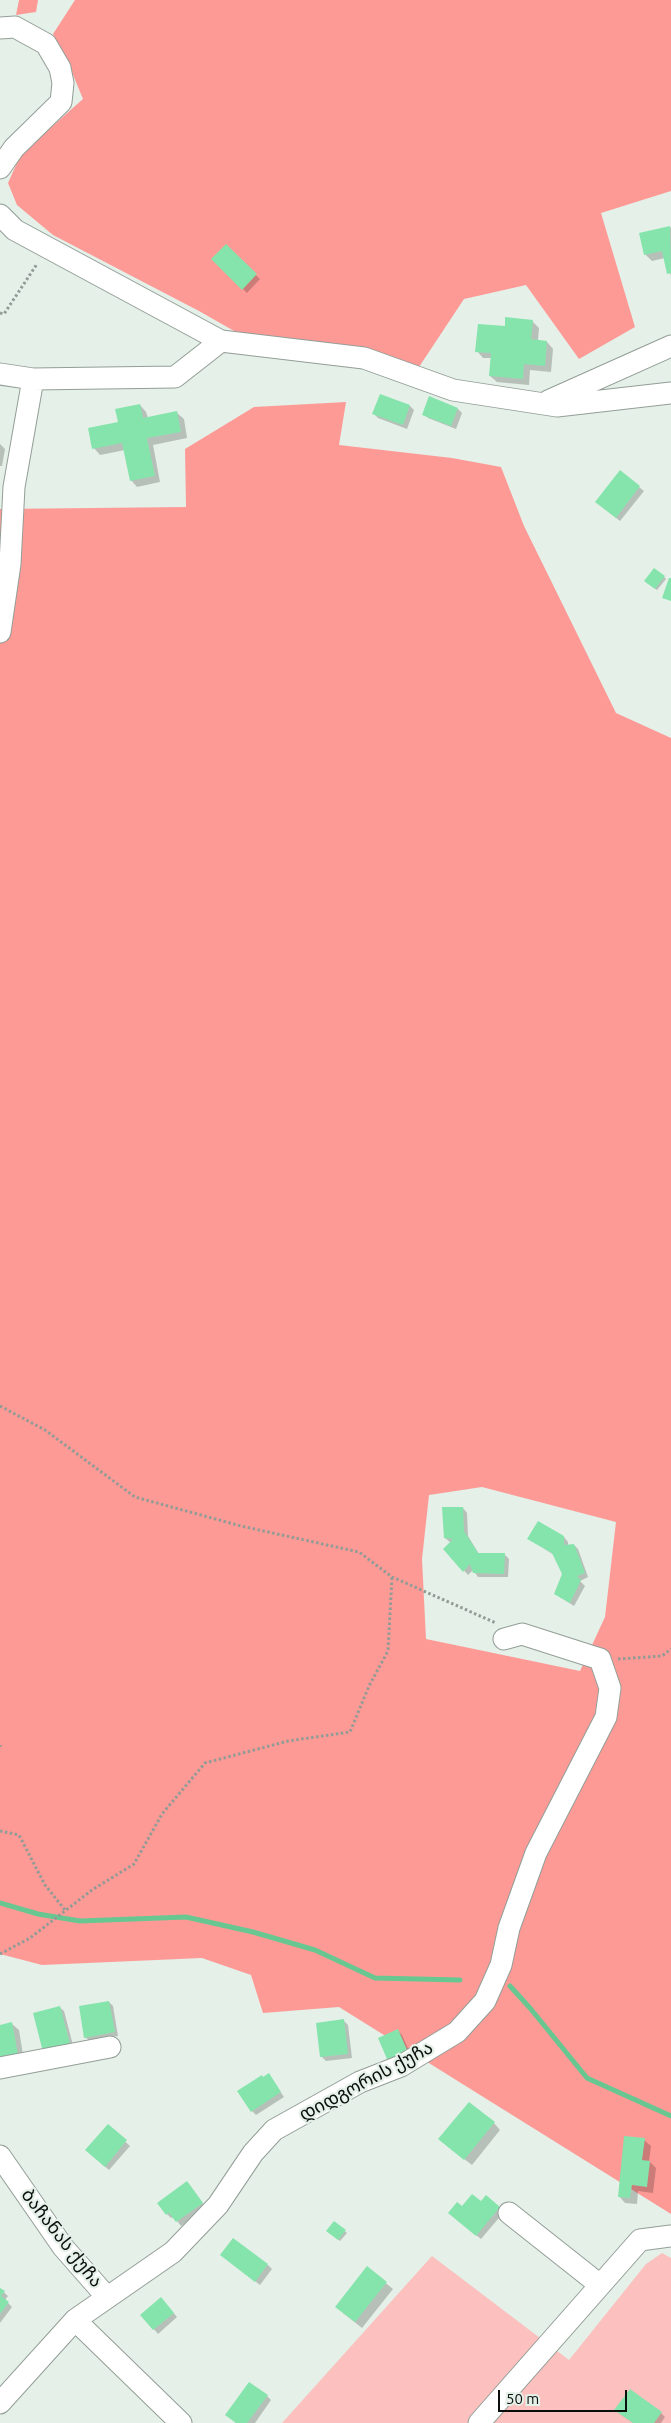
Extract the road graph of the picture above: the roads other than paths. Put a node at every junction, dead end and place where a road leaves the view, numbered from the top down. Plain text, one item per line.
1 (0, 28) edge
2 (0, 168) edge
3 (0, 215) edge
4 (221, 340) junction
5 (671, 346) edge
6 (0, 374) edge
7 (33, 379) junction
8 (671, 393) edge
9 (541, 404) junction
10 (7, 487) edge
11 (0, 632) edge
12 (513, 1637) road end
13 (110, 2047) dead end
14 (0, 2068) edge
15 (0, 2156) edge
16 (509, 2213) dead end
17 (671, 2236) edge
18 (600, 2285) junction
19 (106, 2296) junction
20 (75, 2320) junction
21 (0, 2403) edge
22 (181, 2423) edge
23 (479, 2423) edge

1 - 2 street
3 - 4 street
4 - 7 street
4 - 9 street
5 - 9 street
6 - 7 street
7 - 10 street
8 - 9 street
10 - 11 street
12 - 19 street, დიდგორის ქუჩა
13 - 14 street
15 - 19 street, ბაჩანას ქუჩა
16 - 18 street
17 - 18 street
18 - 23 street
19 - 20 street, დიდგორის ქუჩა
20 - 21 street, დიდგორის ქუჩა
20 - 22 street

